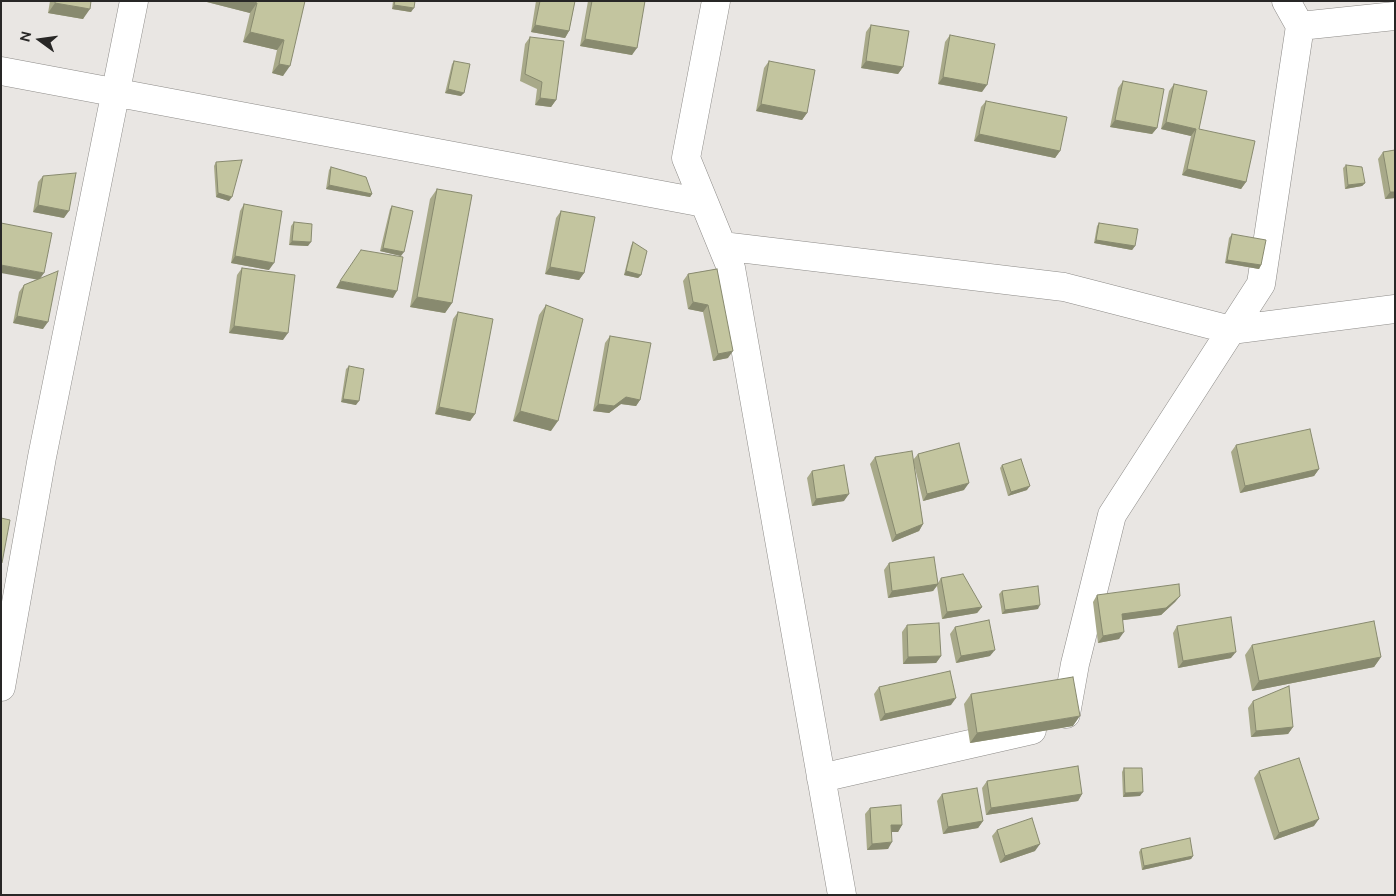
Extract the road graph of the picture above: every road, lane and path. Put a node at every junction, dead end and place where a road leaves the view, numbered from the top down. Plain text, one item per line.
1 (134, 1) edge
2 (716, 1) edge
3 (1286, 1) edge
4 (1395, 16) edge
5 (1300, 26) junction
6 (1, 70) edge
7 (117, 92) junction
8 (704, 203) junction
9 (722, 246) junction
10 (1395, 309) edge
11 (1232, 330) junction
12 (1, 687) edge
13 (821, 778) junction
14 (842, 895) edge

1 - 7 street
2 - 8 street
3 - 5 street
4 - 5 street
5 - 11 street
6 - 7 street
7 - 8 street
7 - 12 street
8 - 9 street
9 - 11 street
9 - 13 street
10 - 11 street
11 - 13 street
13 - 14 street

